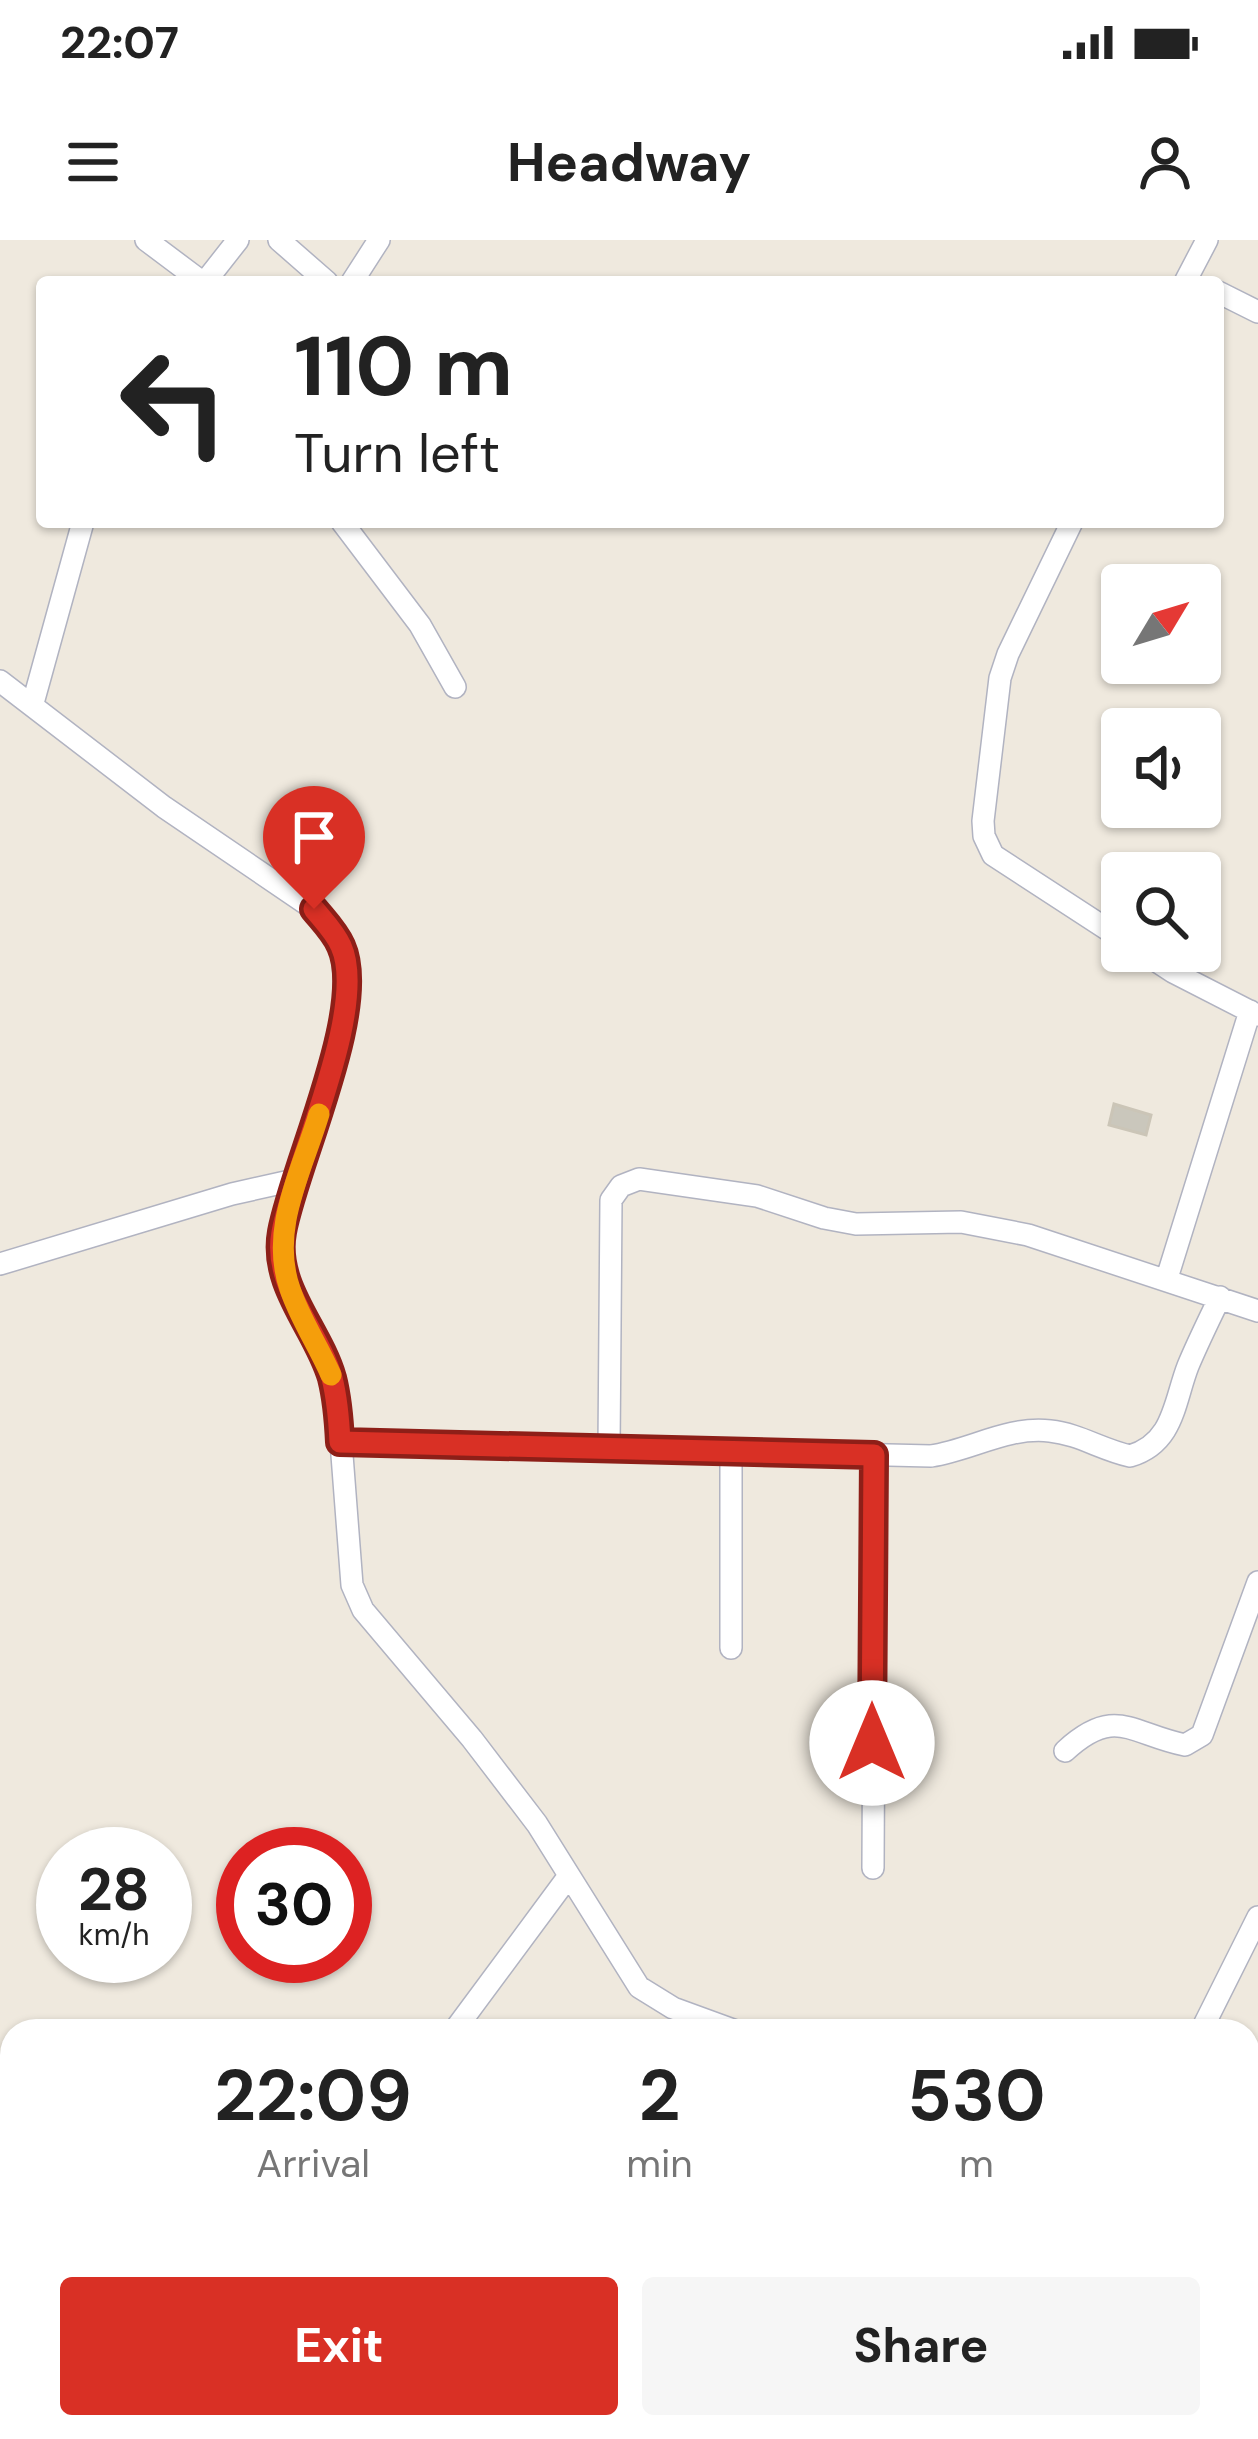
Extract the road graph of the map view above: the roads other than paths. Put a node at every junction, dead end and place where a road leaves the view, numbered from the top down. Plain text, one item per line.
1 (146, 240) edge
2 (238, 240) edge
3 (280, 240) edge
4 (380, 240) edge
5 (1207, 240) edge
6 (196, 276) edge
7 (209, 276) edge
8 (320, 276) edge
9 (356, 276) edge
10 (1192, 276) edge
11 (1224, 295) edge
12 (1258, 312) edge
13 (81, 528) edge
14 (346, 528) edge
15 (1069, 528) edge
16 (0, 680) edge
17 (455, 686) dead end
18 (33, 703) junction
19 (1101, 925) edge
20 (1179, 972) edge
21 (1254, 1014) edge
22 (299, 1179) junction
23 (0, 1264) edge
24 (1167, 1278) junction
25 (1220, 1297) junction
26 (1258, 1311) edge
27 (340, 1442) junction
28 (610, 1449) junction
29 (731, 1451) junction
30 (874, 1455) junction
31 (1258, 1582) edge
32 (731, 1648) dead end
33 (1065, 1751) dead end
34 (873, 1868) dead end
35 (568, 1877) junction
36 (1258, 1917) edge
37 (463, 2019) edge
38 (703, 2019) edge
39 (1208, 2019) edge

1 - 6 street
2 - 7 street
3 - 8 street
4 - 9 street
5 - 10 street
11 - 12 street
13 - 18 street
14 - 17 street
15 - 19 street
16 - 18 street
18 - 22 street
20 - 21 street
21 - 24 street
22 - 23 street
22 - 27 street
24 - 25 street
24 - 28 street
25 - 26 street
25 - 30 street
27 - 28 street
27 - 35 street
28 - 29 street
29 - 30 street
29 - 32 street
30 - 34 street
31 - 33 street
35 - 37 street
35 - 38 street
36 - 39 street

